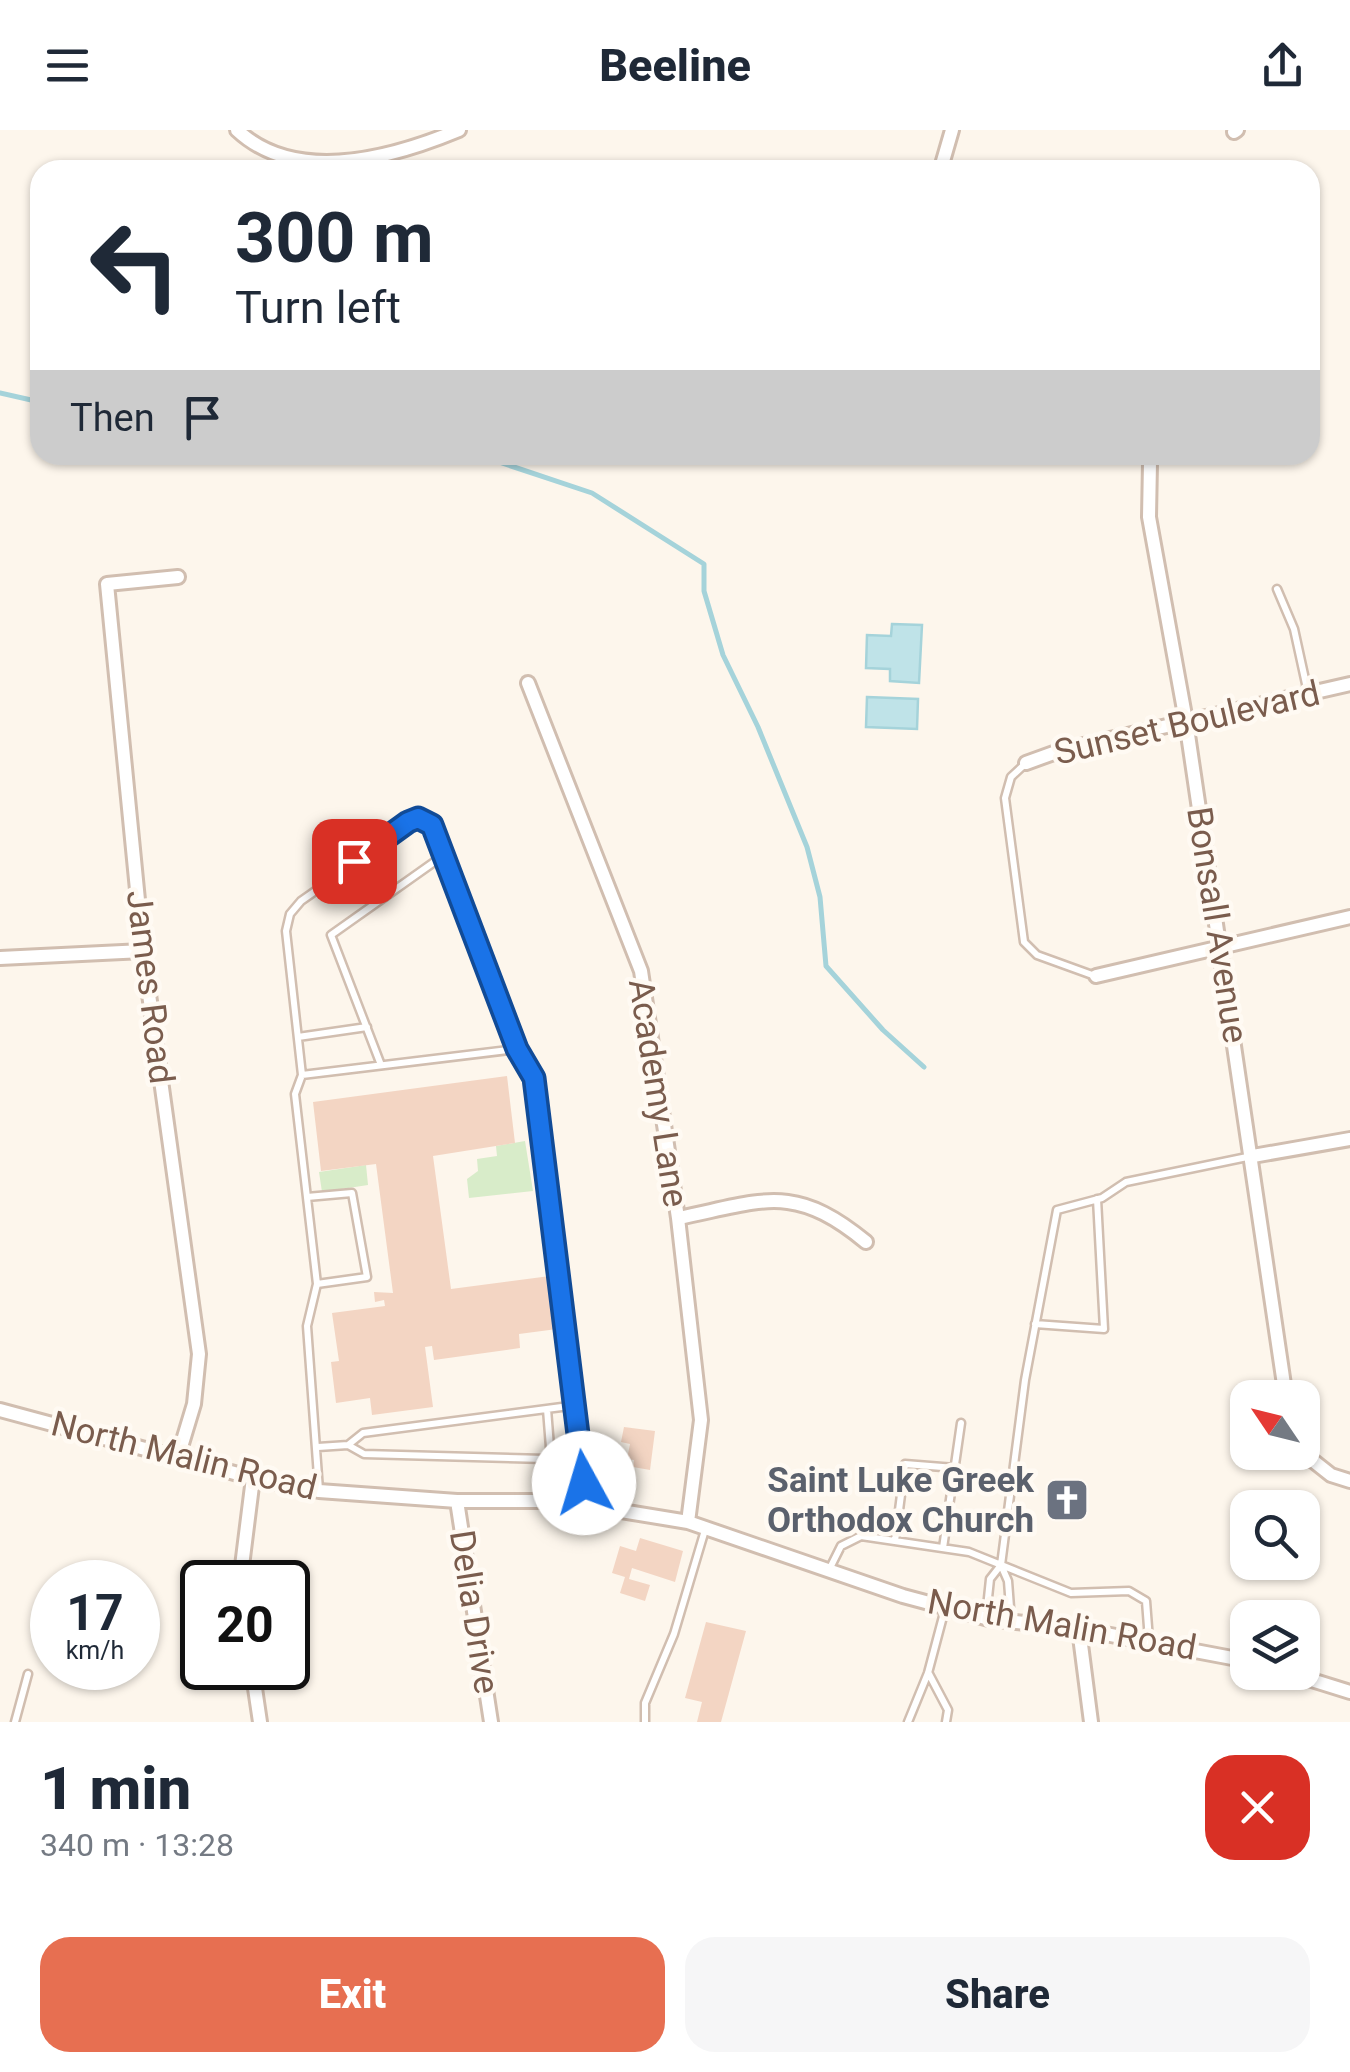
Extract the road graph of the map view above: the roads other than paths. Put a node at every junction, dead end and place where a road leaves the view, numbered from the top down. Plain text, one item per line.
1 (237, 130) edge
2 (459, 130) edge
3 (952, 130) edge
4 (315, 160) edge
5 (346, 160) edge
6 (943, 160) edge
7 (1150, 465) edge
8 (178, 577) dead end
9 (1277, 589) dead end
10 (528, 683) dead end
11 (1350, 684) edge
12 (1308, 694) junction
13 (1186, 721) junction
14 (1026, 764) joint
15 (444, 855) junction
16 (1350, 916) edge
17 (1218, 945) junction
18 (143, 951) junction
19 (0, 958) edge
20 (1096, 976) joint
21 (367, 1027) junction
22 (298, 1037) junction
23 (517, 1049) junction
24 (382, 1065) junction
25 (302, 1075) junction
26 (1350, 1139) edge
27 (1252, 1156) junction
28 (307, 1197) junction
29 (1097, 1200) junction
30 (678, 1218) junction
31 (866, 1242) dead end
32 (318, 1284) junction
33 (1036, 1324) junction
34 (1283, 1380) edge
35 (577, 1405) junction
36 (547, 1409) junction
37 (0, 1410) edge
38 (961, 1423) dead end
39 (348, 1445) junction
40 (318, 1447) junction
41 (178, 1457) junction
42 (551, 1460) junction
43 (582, 1460) junction
44 (1320, 1466) edge
45 (955, 1468) junction
46 (253, 1478) junction
47 (1350, 1481) edge
48 (319, 1491) junction
49 (457, 1501) junction
50 (587, 1506) junction
51 (688, 1522) junction
52 (706, 1528) junction
53 (895, 1541) junction
54 (943, 1548) junction
55 (241, 1560) edge
56 (1000, 1566) junction
57 (829, 1570) junction
58 (945, 1608) junction
59 (986, 1618) junction
60 (1011, 1622) junction
61 (1079, 1629) junction
62 (1149, 1642) junction
63 (1230, 1658) edge
64 (928, 1673) junction
65 (28, 1674) dead end
66 (1320, 1683) edge
67 (255, 1690) edge
68 (1350, 1692) edge
69 (16, 1722) edge
70 (260, 1722) edge
71 (490, 1722) edge
72 (646, 1722) edge
73 (908, 1722) edge
74 (946, 1722) edge
75 (1091, 1722) edge

1 - 4 street
2 - 5 street
3 - 6 street
7 - 13 street, Bonsall Avenue
8 - 18 street, James Road
9 - 12 lane
10 - 30 street, Academy Lane
11 - 12 street, Sunset Boulevard
12 - 13 street, Sunset Boulevard
13 - 14 street, Sunset Boulevard
13 - 17 street, Bonsall Avenue
14 - 20 lane
15 - 21 lane
15 - 22 lane
15 - 23 lane
16 - 17 street
17 - 20 street
17 - 27 street, Bonsall Avenue
18 - 19 street
18 - 41 street, James Road
21 - 22 lane
21 - 24 lane
22 - 25 lane
23 - 24 lane
23 - 35 lane
24 - 25 lane
25 - 28 lane
26 - 27 street
27 - 29 lane
27 - 34 street, Bonsall Avenue
28 - 32 lane
28 - 32 lane
29 - 33 lane
29 - 33 lane
30 - 31 street
30 - 51 street, Academy Lane
32 - 40 lane
33 - 56 lane
35 - 36 lane
35 - 43 lane
36 - 39 lane
36 - 42 lane
37 - 41 street, North Malin Road
38 - 45 lane
39 - 40 lane
39 - 42 lane
40 - 48 lane
41 - 46 street, North Malin Road
42 - 43 lane
43 - 50 lane
44 - 47 street
45 - 53 lane
45 - 54 lane
46 - 48 street, North Malin Road
46 - 55 street
48 - 49 street, North Malin Road
49 - 50 street, North Malin Road
49 - 71 street, Delia Drive
50 - 51 street, North Malin Road
51 - 52 street, North Malin Road
52 - 57 street, North Malin Road
52 - 72 lane
53 - 54 lane
53 - 57 lane
54 - 56 lane
56 - 59 lane
56 - 60 lane
56 - 62 lane
57 - 58 street, North Malin Road
58 - 59 street, North Malin Road
58 - 64 lane
59 - 60 street, North Malin Road
60 - 61 street, North Malin Road
61 - 62 street, North Malin Road
61 - 75 street
62 - 63 street, North Malin Road
64 - 73 lane
64 - 74 lane
65 - 69 lane
66 - 68 street
67 - 70 street

